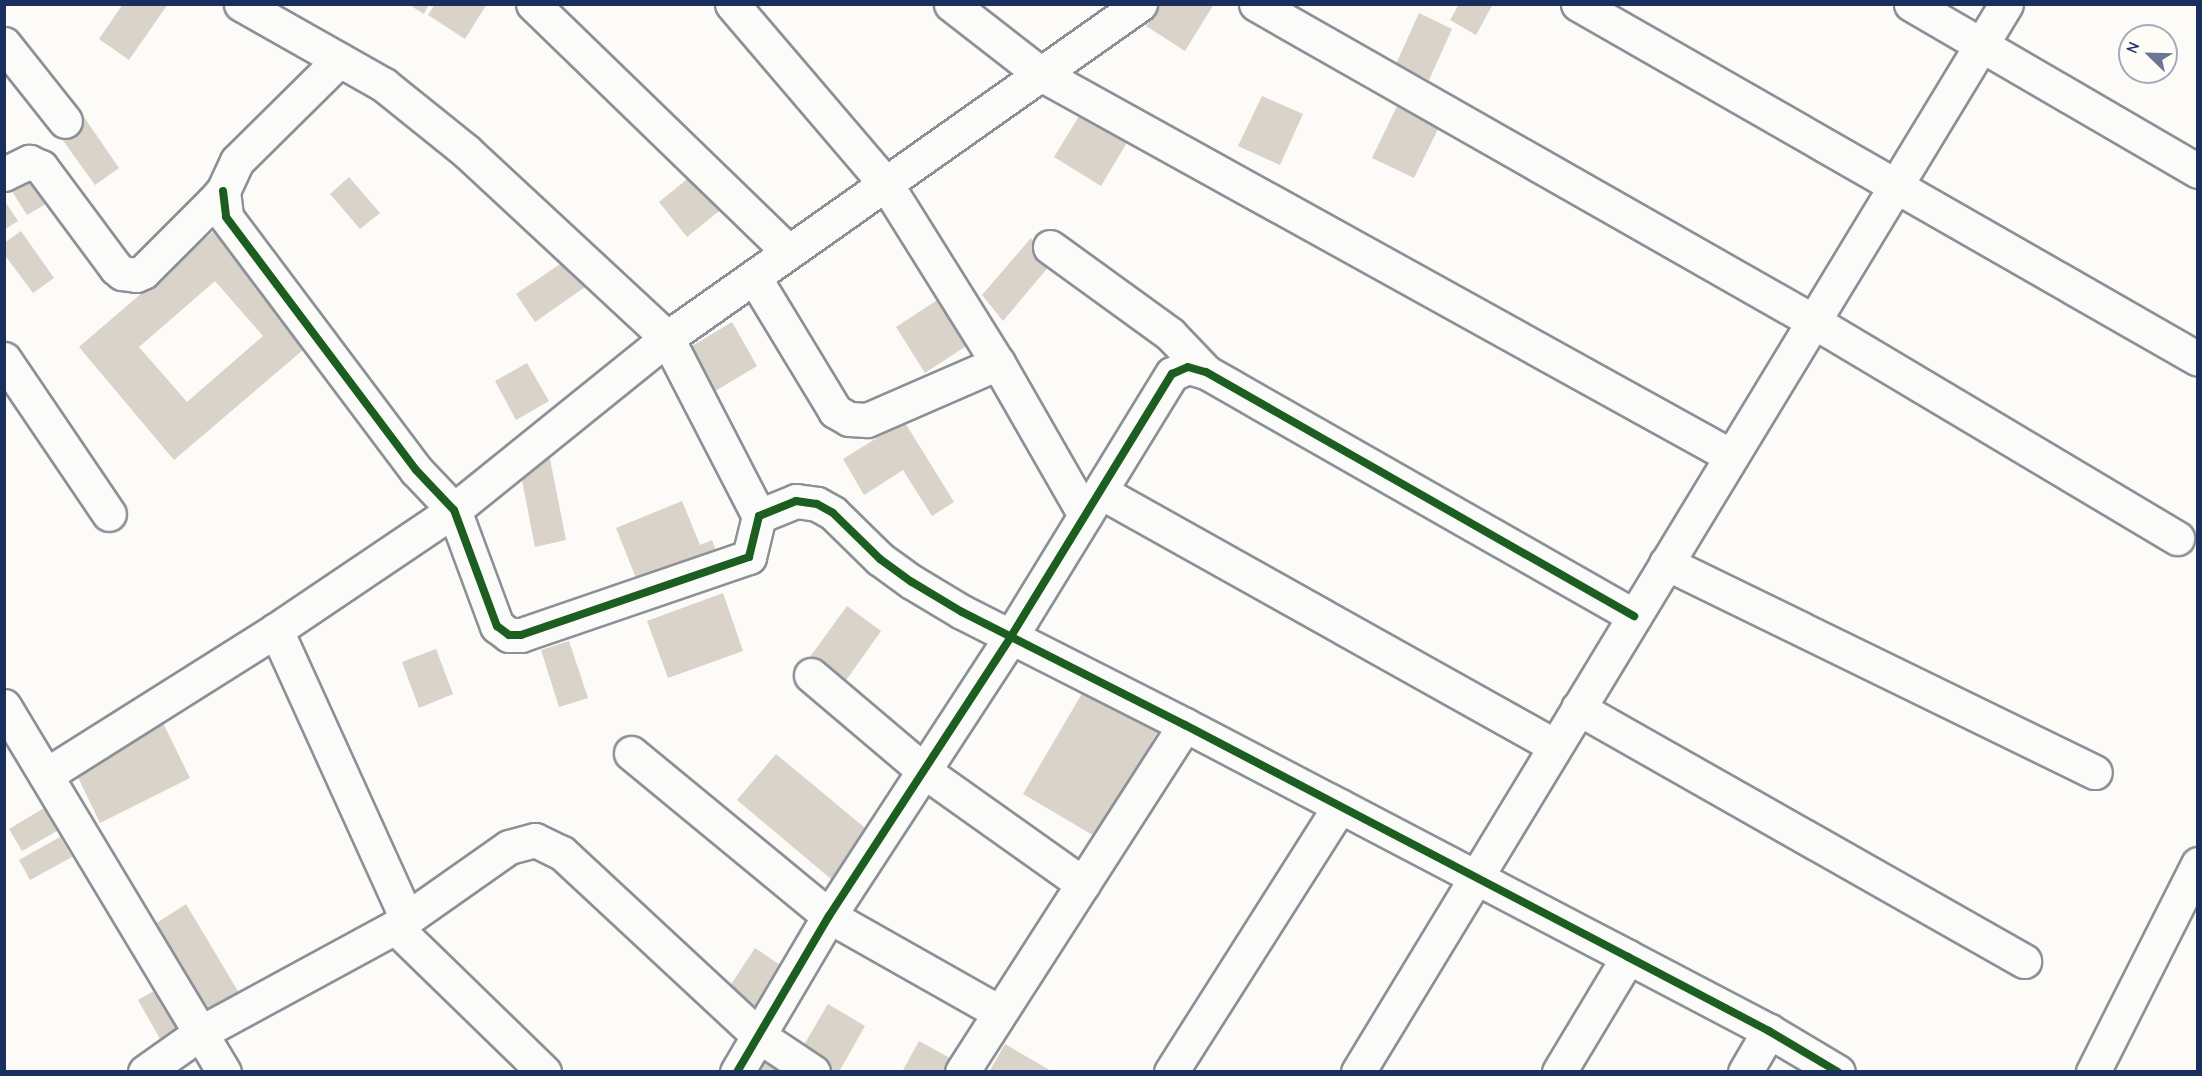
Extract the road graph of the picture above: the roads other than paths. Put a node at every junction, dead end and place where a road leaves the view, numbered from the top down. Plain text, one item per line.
1 (241, 4) edge
2 (533, 4) edge
3 (732, 4) edge
4 (951, 4) edge
5 (1140, 4) edge
6 (1256, 4) edge
7 (1578, 4) edge
8 (1911, 4) edge
9 (2006, 4) edge
10 (4, 44) edge
11 (1982, 44) junction
12 (339, 60) junction
13 (1041, 74) junction
14 (65, 121) dead end
15 (2198, 171) edge
16 (4, 174) edge
17 (886, 184) junction
18 (1895, 186) junction
19 (223, 191) junction
20 (1050, 247) dead end
21 (789, 252) junction
22 (754, 277) junction
23 (1814, 321) junction
24 (667, 338) junction
25 (4, 359) edge
26 (2198, 359) edge
27 (998, 363) junction
28 (1206, 372) junction
29 (1731, 456) junction
30 (1093, 503) junction
31 (454, 510) junction
32 (109, 514) dead end
33 (759, 516) junction
34 (2177, 538) dead end
35 (1666, 563) junction
36 (1634, 616) junction
37 (276, 630) junction
38 (1010, 638) junction
39 (811, 675) dead end
40 (4, 706) edge
41 (1578, 708) junction
42 (1185, 725) junction
43 (1555, 746) junction
44 (631, 753) dead end
45 (924, 771) junction
46 (2095, 772) dead end
47 (46, 775) junction
48 (1340, 806) junction
49 (2198, 864) edge
50 (1476, 878) junction
51 (1083, 884) junction
52 (829, 916) junction
53 (401, 923) junction
54 (1628, 957) junction
55 (2024, 961) dead end
56 (999, 1012) junction
57 (1769, 1031) junction
58 (200, 1033) junction
59 (759, 1036) junction
60 (145, 1071) edge
61 (224, 1071) edge
62 (544, 1071) edge
63 (737, 1071) edge
64 (813, 1071) edge
65 (962, 1071) edge
66 (1171, 1071) edge
67 (1358, 1071) edge
68 (1559, 1071) edge
69 (1745, 1071) edge
70 (1838, 1071) edge
71 (2093, 1071) edge

1 - 12 street
2 - 21 street
3 - 17 street
4 - 13 street
5 - 13 street
6 - 23 street
7 - 18 street
8 - 11 street
9 - 11 street
10 - 14 street
11 - 15 street
11 - 18 street
12 - 19 street
12 - 24 street
13 - 17 street
13 - 29 street
16 - 19 street
17 - 21 street
17 - 27 street
18 - 23 street
18 - 26 street
19 - 31 street
20 - 28 street
21 - 22 street
22 - 24 street
22 - 27 street
23 - 29 street
23 - 34 street
24 - 31 street
24 - 33 street
25 - 32 street
27 - 30 street
28 - 30 street
28 - 36 street
29 - 35 street
30 - 38 street
30 - 43 street
31 - 33 street
31 - 37 street
33 - 38 street
35 - 36 street
35 - 46 street
36 - 41 street
37 - 47 street
37 - 53 street
38 - 42 street
38 - 45 street
39 - 45 street
40 - 47 street
41 - 43 street
41 - 55 street
42 - 48 street
42 - 51 street
43 - 50 street
44 - 52 street
45 - 51 street
45 - 52 street
47 - 58 street
48 - 50 street
48 - 66 street
49 - 71 street
50 - 54 street
50 - 67 street
51 - 56 street
52 - 56 street
52 - 59 street
53 - 58 street
53 - 59 street
53 - 62 street
54 - 57 street
54 - 68 street
56 - 65 street
57 - 69 street
57 - 70 street
58 - 60 street
58 - 61 street
59 - 63 street
59 - 64 street

